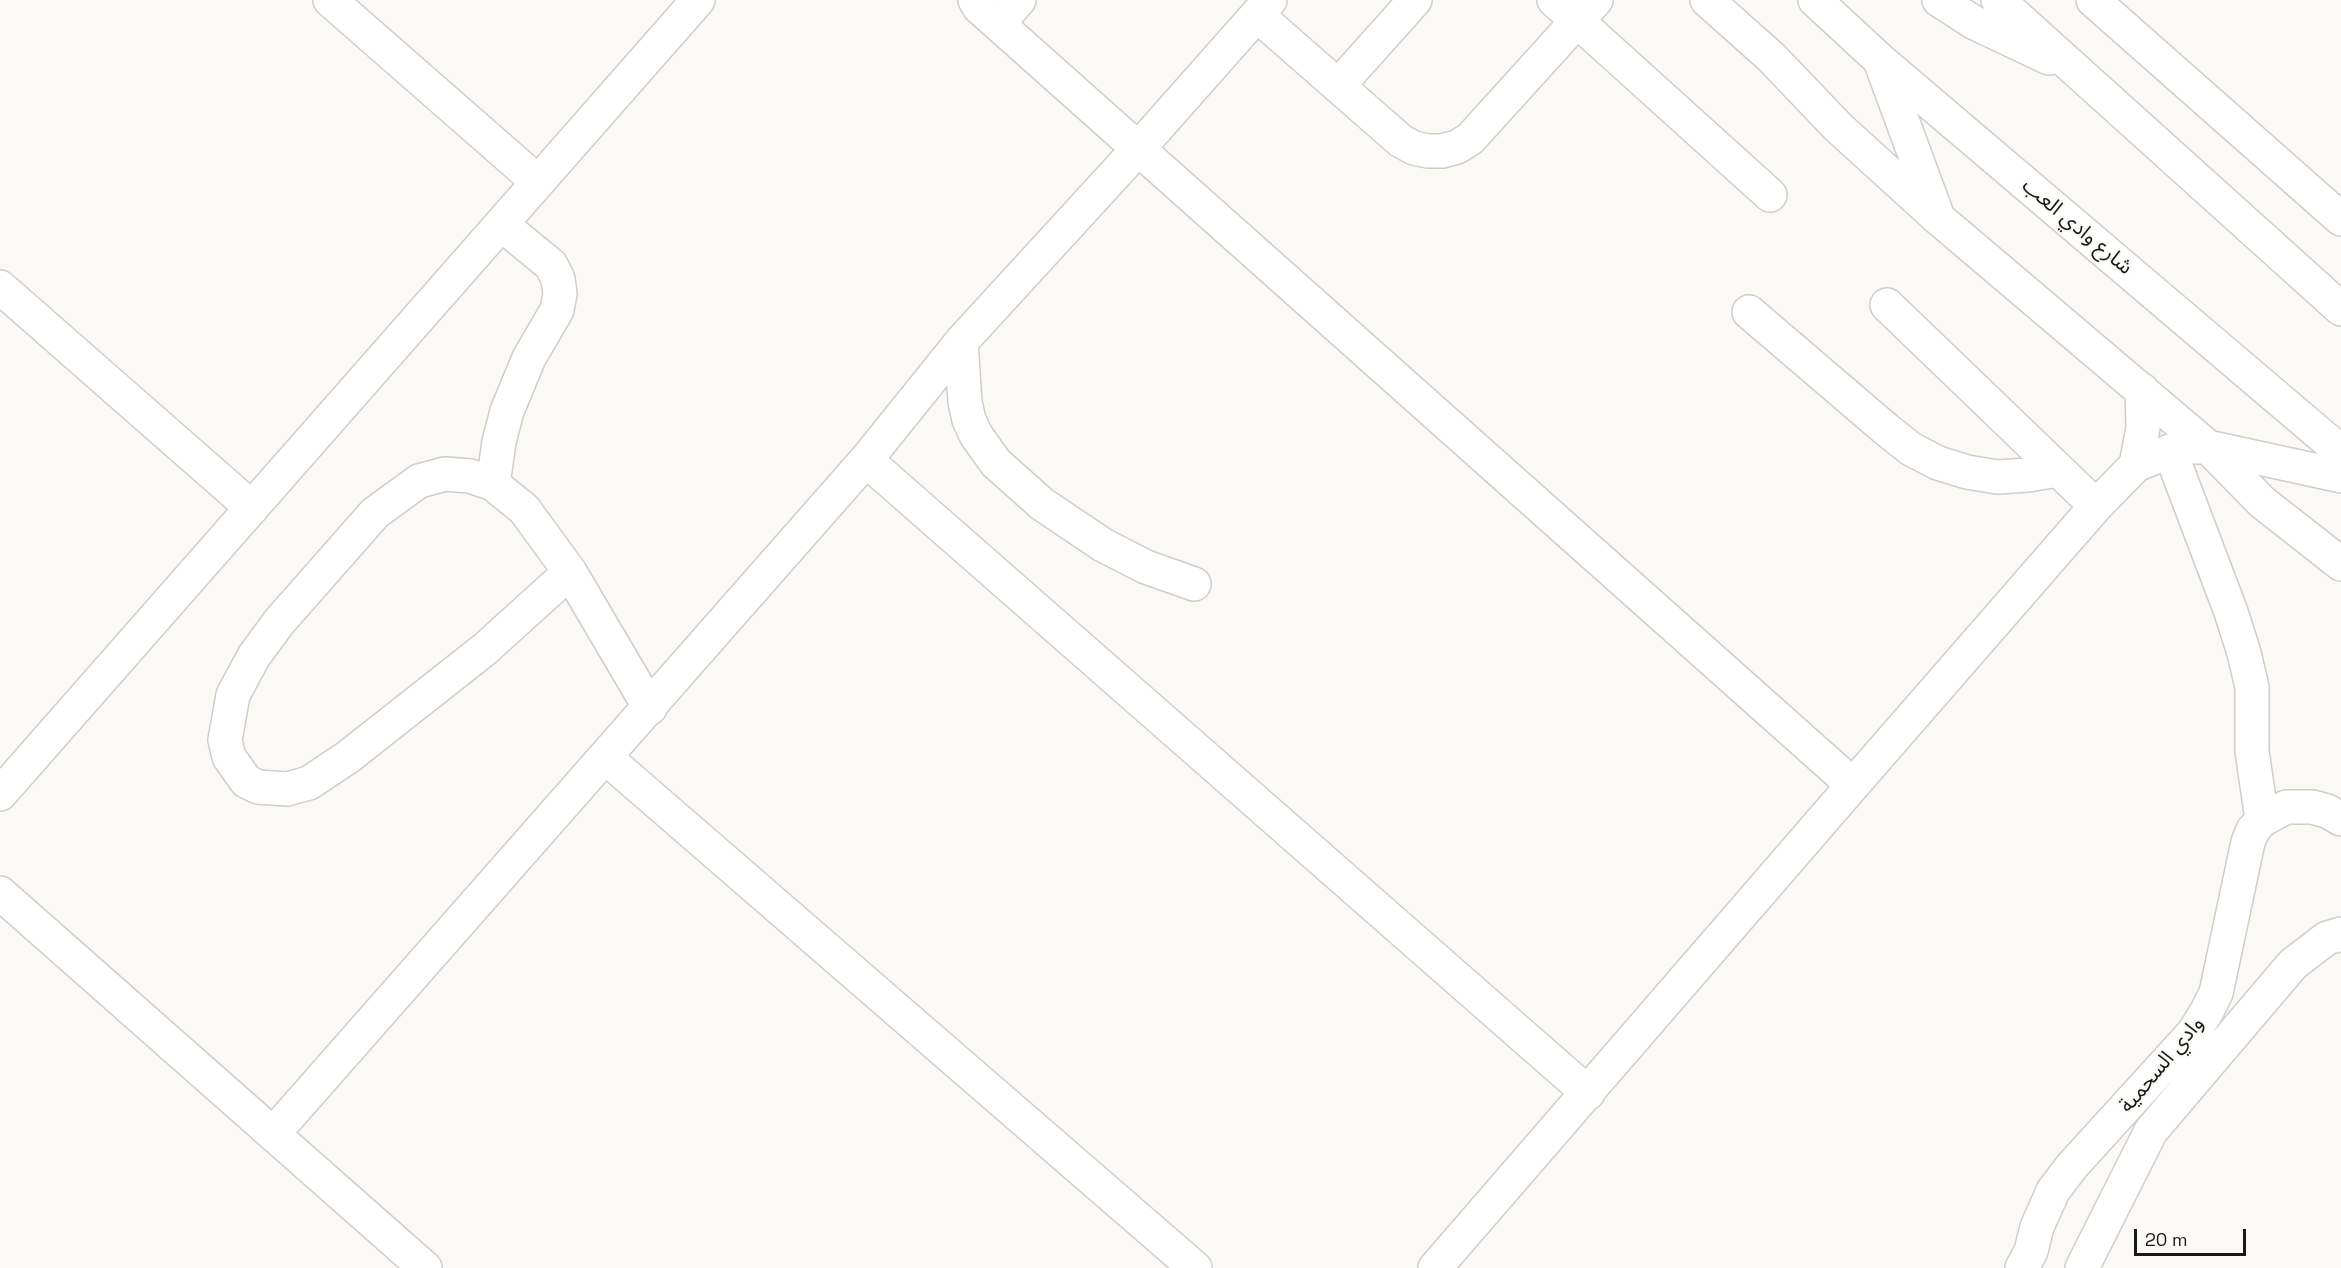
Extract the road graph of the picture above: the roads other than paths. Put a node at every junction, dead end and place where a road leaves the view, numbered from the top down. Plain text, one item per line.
1 (330, 0) edge
2 (698, 0) edge
3 (975, 0) edge
4 (1020, 0) edge
5 (1415, 0) edge
6 (1707, 0) edge
7 (1815, 0) edge
8 (1940, 0) edge
9 (1998, 0) edge
10 (2093, 0) edge
11 (1264, 7) edge
12 (1576, 7) edge
13 (998, 24) junction
14 (1881, 61) junction
15 (2078, 72) junction
16 (1338, 86) junction
17 (1138, 149) junction
18 (538, 182) junction
19 (1770, 195) dead end
20 (1938, 218) junction
21 (2341, 219) edge
22 (501, 224) junction
23 (0, 287) edge
24 (1887, 305) dead end
25 (2341, 309) edge
26 (1749, 312) dead end
27 (961, 342) junction
28 (2142, 390) junction
29 (2208, 447) junction
30 (2170, 451) junction
31 (2341, 452) edge
32 (866, 460) junction
33 (2136, 465) junction
34 (2058, 470) junction
35 (2341, 476) edge
36 (493, 484) junction
37 (2096, 506) junction
38 (252, 508) junction
39 (2341, 564) edge
40 (570, 572) junction
41 (1194, 584) dead end
42 (650, 708) junction
43 (605, 757) junction
44 (1852, 785) junction
45 (0, 794) edge
46 (2341, 819) edge
47 (2262, 820) junction
48 (0, 893) edge
49 (2341, 934) edge
50 (1588, 1093) junction
51 (273, 1134) junction
52 (2034, 1262) edge
53 (425, 1268) edge
54 (1195, 1268) edge
55 (1435, 1268) edge
56 (2082, 1268) edge

1 - 18 street
2 - 18 street
3 - 13 street
4 - 13 street
5 - 16 street
6 - 20 street
7 - 14 street, شارع وادي العب
8 - 15 street
9 - 15 street
10 - 21 street
11 - 16 street
11 - 17 street
12 - 16 street
12 - 19 street
13 - 17 street
14 - 20 street
14 - 31 street, شارع وادي العب
15 - 25 street
17 - 27 street
17 - 44 street
18 - 22 street
20 - 28 street
22 - 36 street
22 - 38 street
23 - 38 street
24 - 34 street
26 - 34 street
27 - 32 street
27 - 41 street
28 - 29 street
28 - 33 street
29 - 30 street
29 - 35 street
29 - 39 street
30 - 33 street
30 - 47 street
32 - 42 street
32 - 50 street
33 - 37 street
34 - 37 street
36 - 40 street
36 - 40 street
37 - 44 street
38 - 45 street
40 - 42 street
42 - 43 street
43 - 51 street
43 - 54 street
44 - 50 street
46 - 47 street
47 - 52 street, وادي السحمية
48 - 51 street
49 - 56 street, وادي السحمية
50 - 55 street
51 - 53 street

